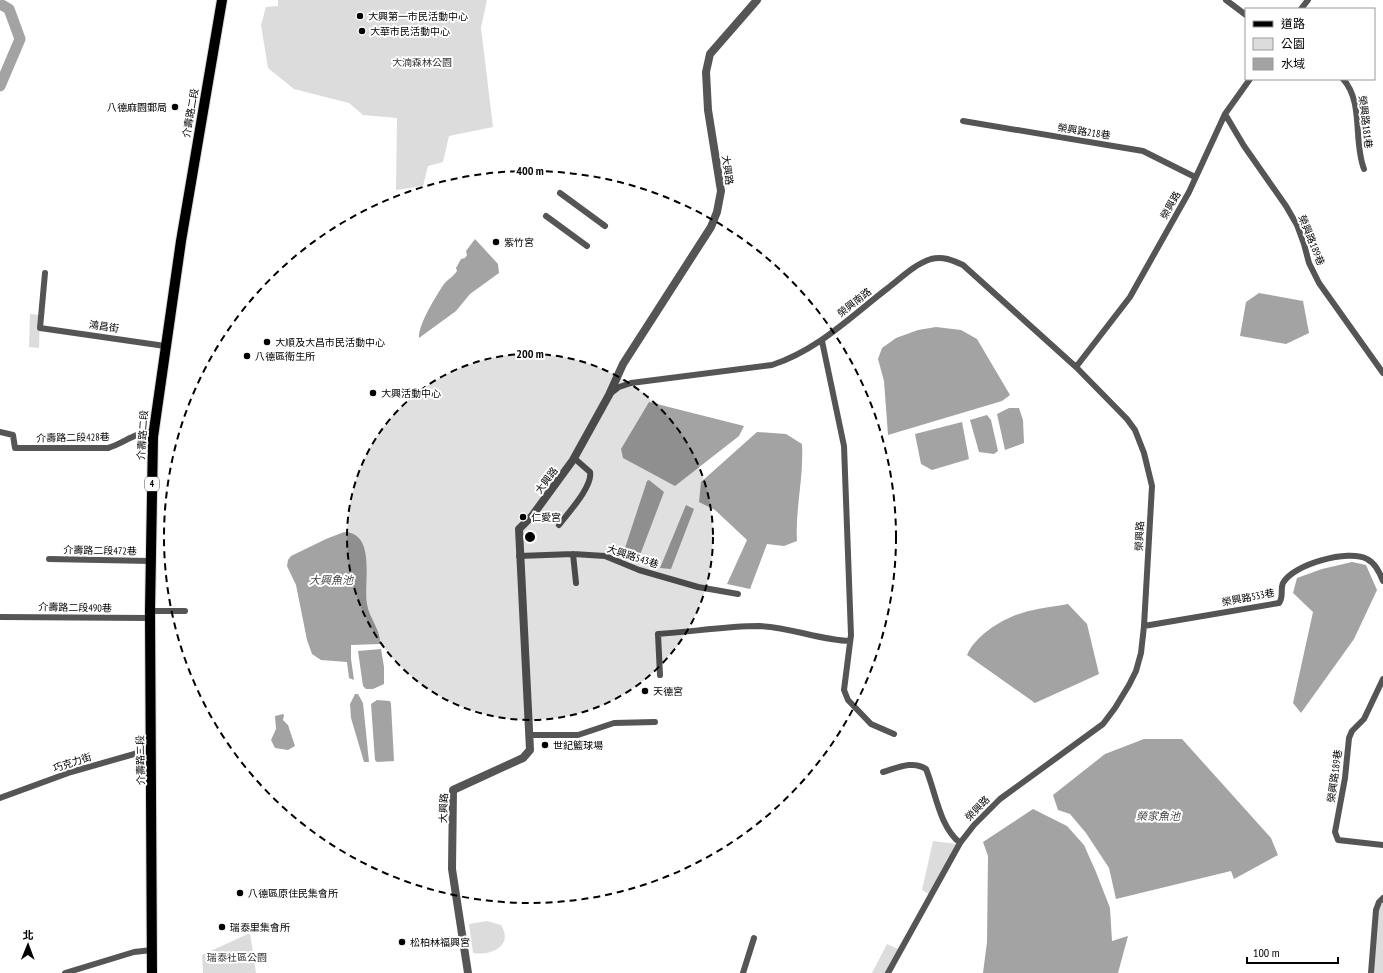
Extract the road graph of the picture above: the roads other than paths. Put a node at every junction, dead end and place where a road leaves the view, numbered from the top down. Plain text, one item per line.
1 (222, 0) edge
2 (757, 0) edge
3 (1226, 0) edge
4 (1308, 0) edge
5 (1302, 8) edge
6 (1245, 14) edge
7 (1249, 80) edge
8 (1344, 80) edge
9 (1224, 114) junction
10 (963, 121) dead end
11 (1364, 170) dead end
12 (1195, 177) junction
13 (560, 193) dead end
14 (546, 216) dead end
15 (605, 226) dead end
16 (586, 246) dead end
17 (45, 273) dead end
18 (822, 342) junction
19 (165, 346) junction
20 (1076, 367) junction
21 (1383, 373) edge
22 (609, 395) junction
23 (0, 432) edge
24 (154, 432) junction
25 (574, 458) junction
26 (559, 525) dead end
27 (573, 554) junction
28 (519, 556) junction
29 (49, 559) dead end
30 (151, 561) junction
31 (1383, 581) edge
32 (576, 583) dead end
33 (738, 594) dead end
34 (185, 611) dead end
35 (150, 615) junction
36 (0, 617) edge
37 (1144, 626) junction
38 (850, 641) junction
39 (660, 675) dead end
40 (1383, 679) edge
41 (655, 722) dead end
42 (894, 734) dead end
43 (529, 735) junction
44 (152, 749) junction
45 (883, 772) dead end
46 (0, 798) edge
47 (960, 843) junction
48 (1383, 845) edge
49 (1383, 898) edge
50 (754, 938) dead end
51 (152, 950) junction
52 (65, 973) edge
53 (152, 973) edge
54 (468, 973) edge
55 (743, 973) edge
56 (888, 973) edge
57 (1371, 973) edge

1 - 19 main road, 介壽路二段 / 4
2 - 22 street, 大興路
3 - 6 street
4 - 5 street
7 - 9 street, 榮興路
8 - 11 street, 榮興路181巷
9 - 12 street, 榮興路
9 - 21 street, 榮興路189巷
10 - 12 street, 榮興路218巷
12 - 20 street, 榮興路
13 - 15 street
14 - 16 street
17 - 19 street, 鴻昌街
18 - 20 street, 榮興南路
18 - 22 street, 榮興南路
18 - 38 street
19 - 24 main road, 介壽路二段 / 4
20 - 37 street, 榮興路
22 - 25 street, 大興路
23 - 24 street, 介壽路二段428巷
24 - 30 main road, 介壽路二段 / 4
25 - 26 street
25 - 28 street, 大興路
27 - 28 street, 大興路543巷
27 - 32 street
27 - 33 street, 大興路543巷
28 - 43 street, 大興路
29 - 30 street, 介壽路二段472巷
30 - 35 main road, 介壽路二段 / 4
31 - 37 street, 榮興路533巷
34 - 35 street, 介壽路二段490巷
35 - 36 street, 介壽路二段490巷
35 - 44 main road, 介壽路二段 / 4
37 - 47 street, 榮興路
38 - 39 street
38 - 42 street
40 - 48 street, 榮興路189巷
41 - 43 street
43 - 54 street, 大興路
44 - 46 street, 巧克力街
44 - 51 main road, 介壽路二段 / 4
45 - 47 street
47 - 56 street, 榮興路
49 - 57 street
50 - 55 street
51 - 52 street
51 - 53 main road, 介壽路二段 / 4

